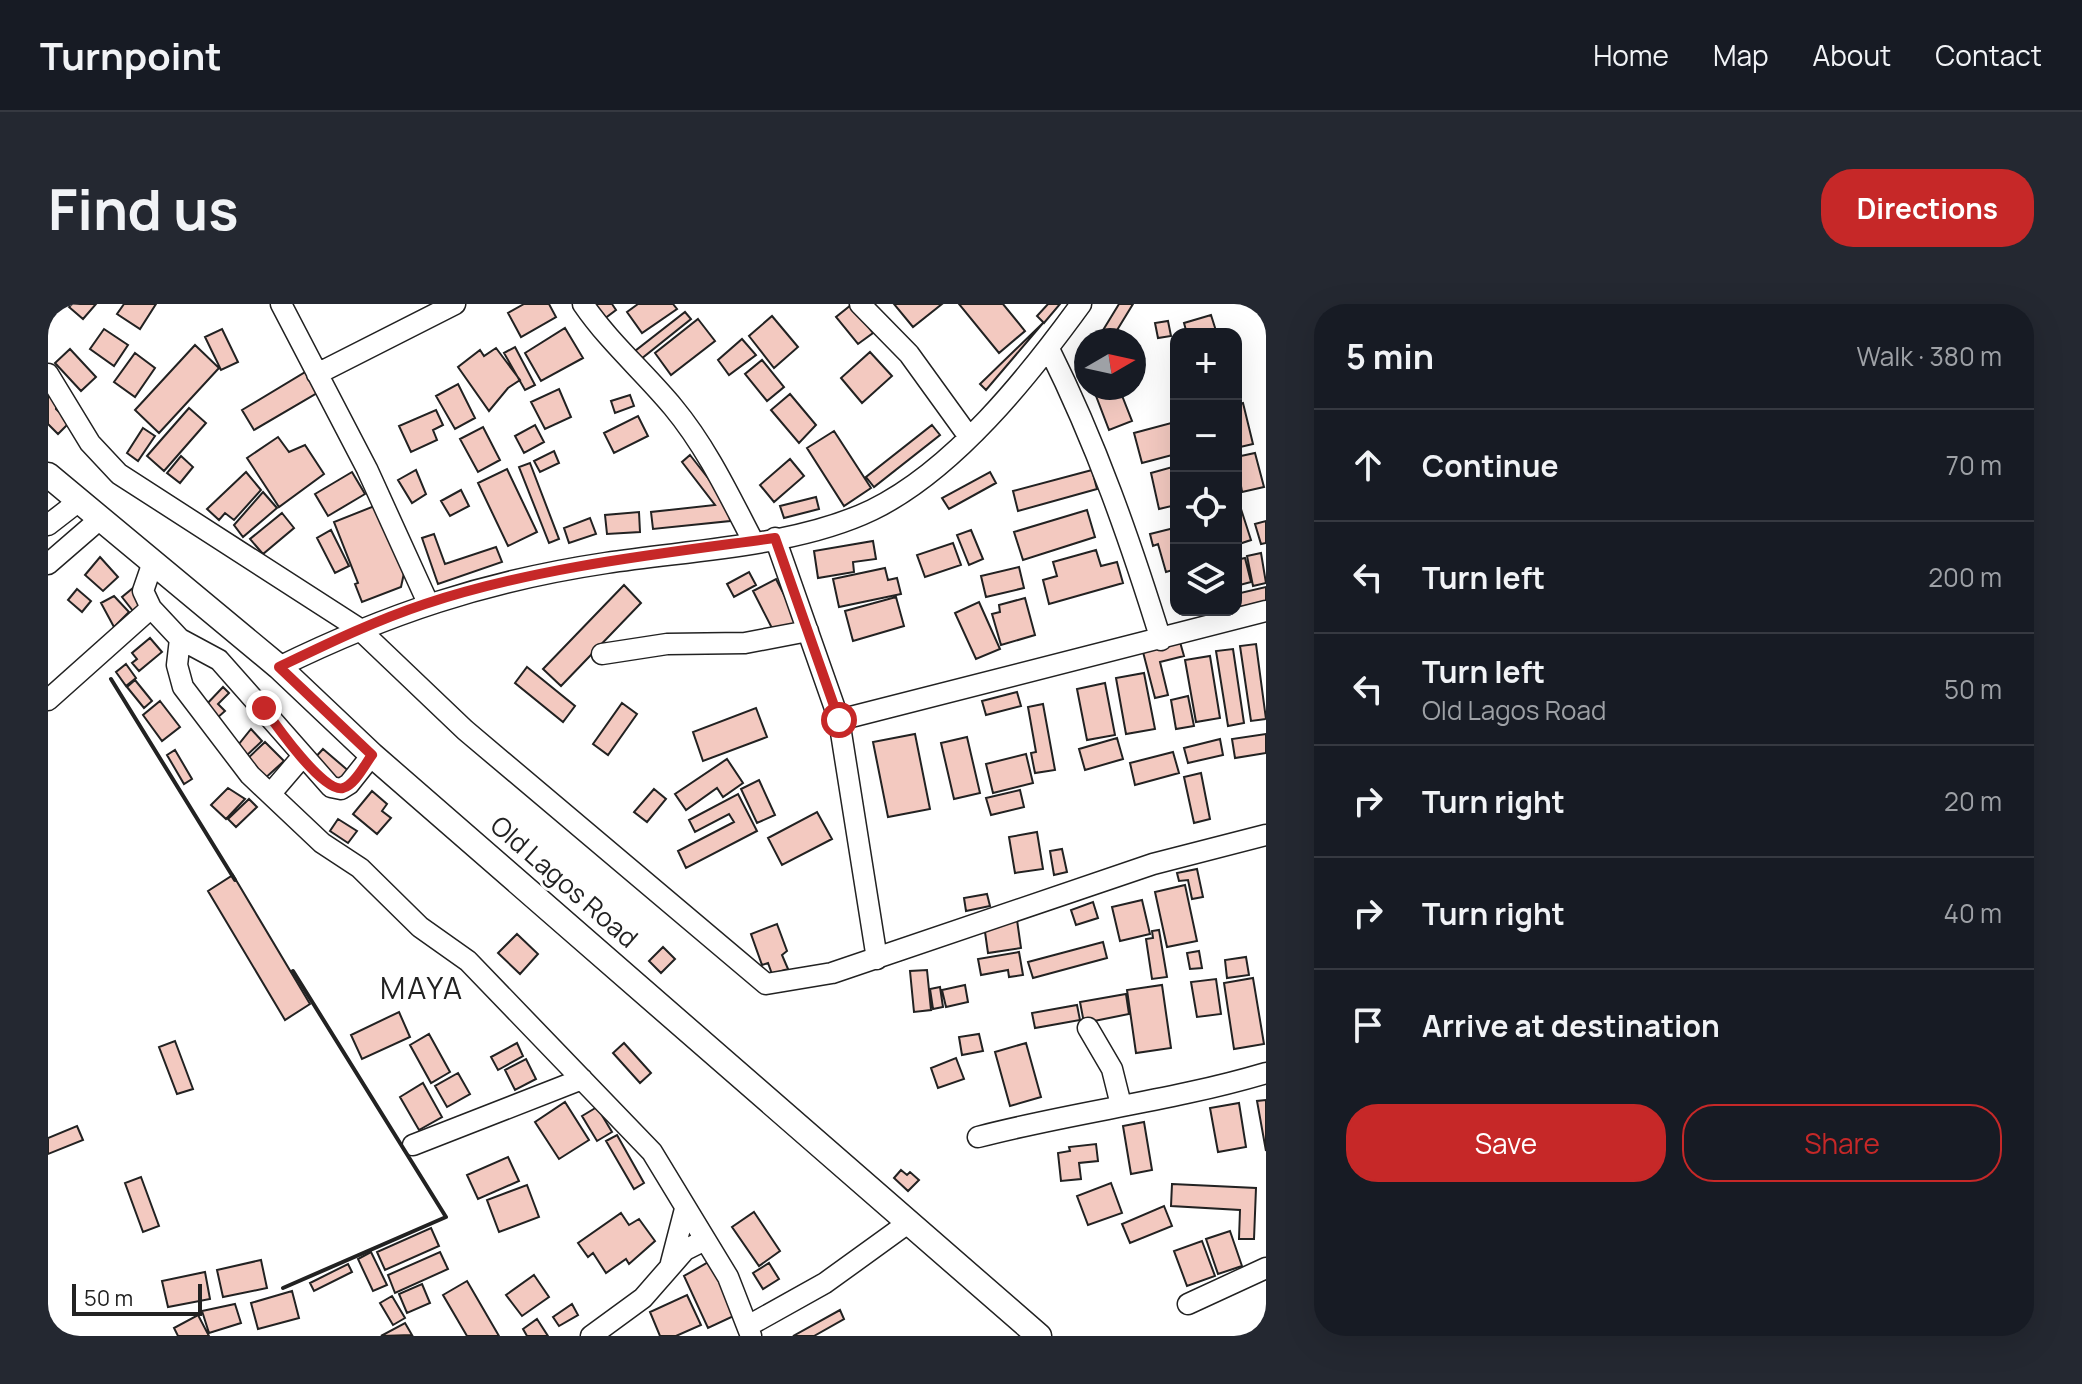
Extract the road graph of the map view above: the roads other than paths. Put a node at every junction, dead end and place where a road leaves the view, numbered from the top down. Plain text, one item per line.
1 (281, 304) edge
2 (455, 304) edge
3 (583, 304) edge
4 (860, 304) edge
5 (1081, 304) edge
6 (1049, 349) junction
7 (48, 374) edge
8 (317, 374) junction
9 (969, 437) junction
10 (48, 475) edge
11 (79, 501) junction
12 (100, 519) junction
13 (48, 525) edge
14 (775, 538) junction
15 (753, 541) junction
16 (153, 562) junction
17 (48, 564) edge
18 (428, 603) junction
19 (151, 608) junction
20 (1266, 611) edge
21 (358, 628) junction
22 (808, 631) junction
23 (180, 639) junction
24 (1161, 640) junction
25 (602, 654) dead end
26 (279, 667) junction
27 (48, 700) edge
28 (839, 720) junction
29 (372, 755) junction
30 (302, 757) junction
31 (272, 792) junction
32 (1266, 835) edge
33 (877, 959) junction
34 (1088, 1028) dead end
35 (1266, 1073) edge
36 (582, 1079) junction
37 (1121, 1105) junction
38 (978, 1137) dead end
39 (413, 1145) dead end
40 (685, 1209) junction
41 (908, 1223) junction
42 (705, 1240) junction
43 (670, 1267) junction
44 (1266, 1268) edge
45 (1188, 1304) dead end
46 (750, 1331) edge
47 (591, 1336) edge
48 (1039, 1336) edge

1 - 8 street
2 - 8 street
3 - 15 street
4 - 9 street
5 - 6 street
6 - 9 street
6 - 24 street
7 - 21 street
8 - 18 street
9 - 14 street
10 - 11 main road, Old Lagos Road
11 - 12 main road, Old Lagos Road
11 - 13 street
12 - 16 main road, Old Lagos Road
12 - 17 street
14 - 15 street
14 - 22 street
15 - 18 street
16 - 19 street
16 - 26 main road, Old Lagos Road
18 - 21 street
19 - 23 street
19 - 27 street
20 - 24 street
21 - 26 street
21 - 33 street
22 - 25 street
22 - 28 street
23 - 30 street
23 - 31 street
24 - 28 street
26 - 29 main road, Old Lagos Road
28 - 33 street
29 - 30 street
29 - 41 main road, Old Lagos Road
30 - 31 street
31 - 36 street
32 - 33 street
34 - 37 street
35 - 37 street
36 - 39 street
36 - 40 street
37 - 38 street
40 - 42 street
40 - 43 street
41 - 46 street
41 - 48 main road, Old Lagos Road
42 - 43 street
42 - 46 street
43 - 47 street
44 - 45 street

